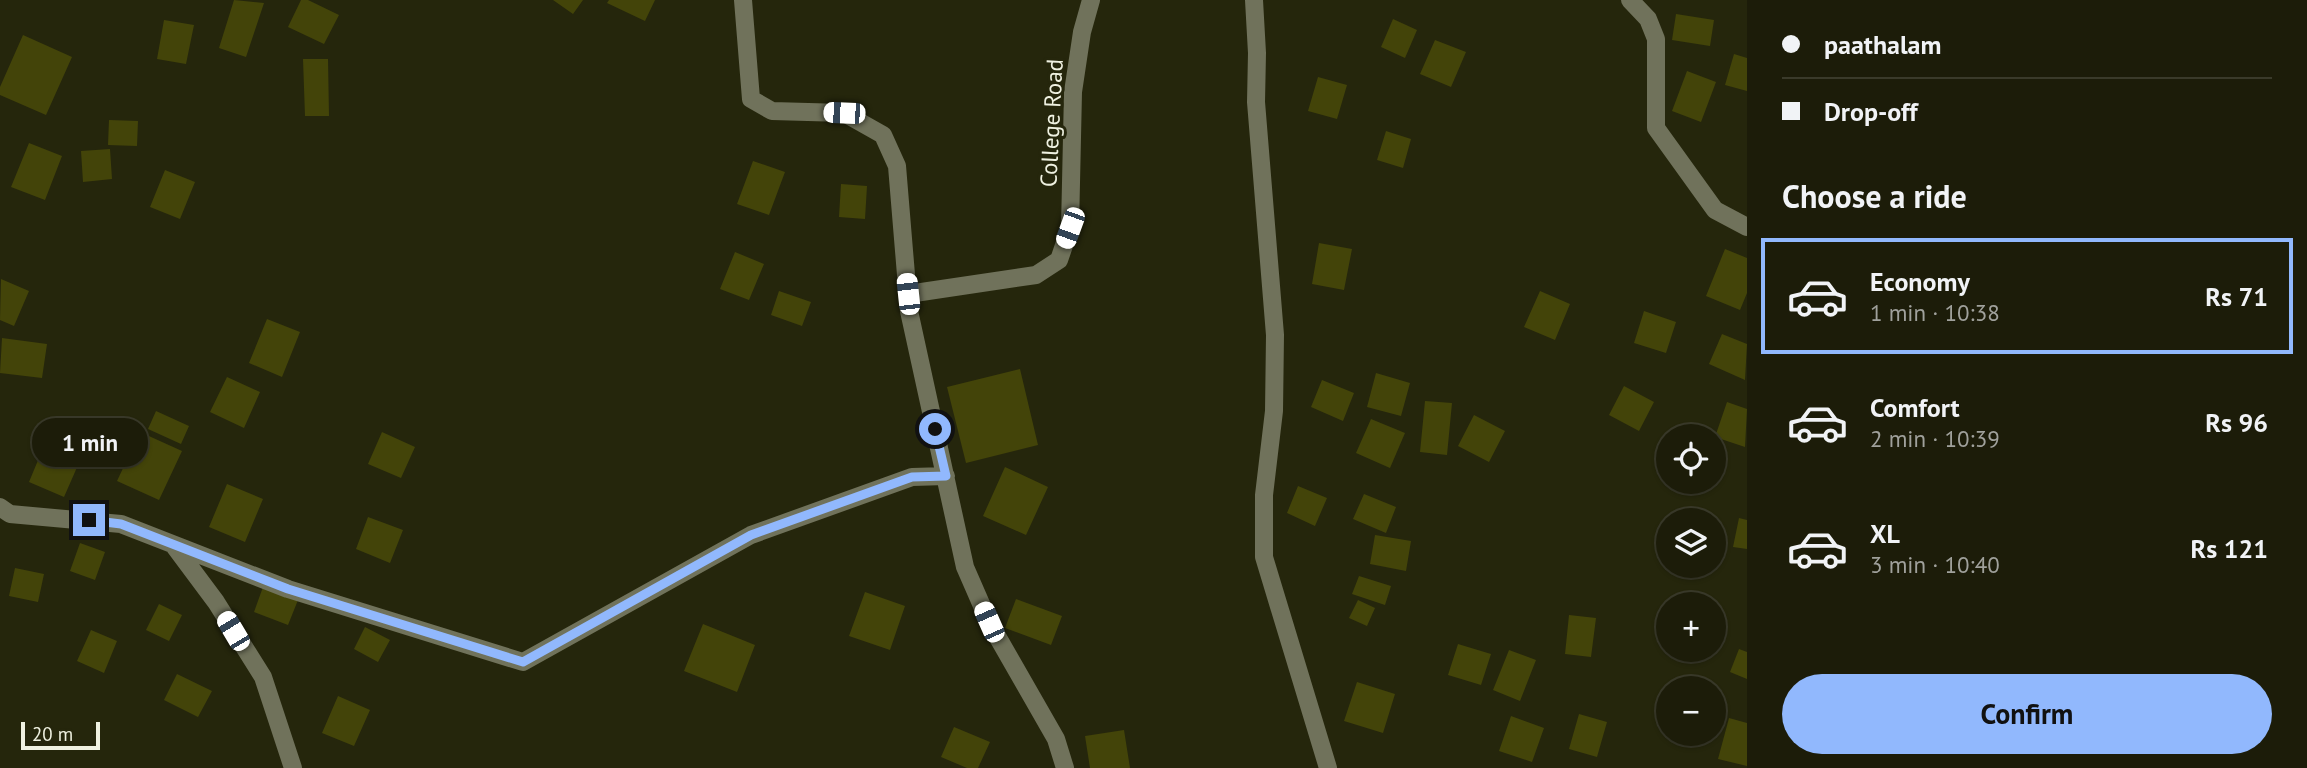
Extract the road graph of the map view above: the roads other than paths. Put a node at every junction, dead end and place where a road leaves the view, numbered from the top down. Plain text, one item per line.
1 (743, 0) edge
2 (1091, 0) edge
3 (1254, 0) edge
4 (1630, 0) edge
5 (1747, 227) edge
6 (908, 294) junction
7 (946, 476) junction
8 (0, 507) edge
9 (175, 547) junction
10 (293, 768) edge
11 (1065, 768) edge
12 (1328, 768) edge

1 - 6 street
2 - 6 street, College Road
3 - 12 street
4 - 5 street
6 - 7 street
7 - 9 street
7 - 11 street
8 - 9 street
9 - 10 street

